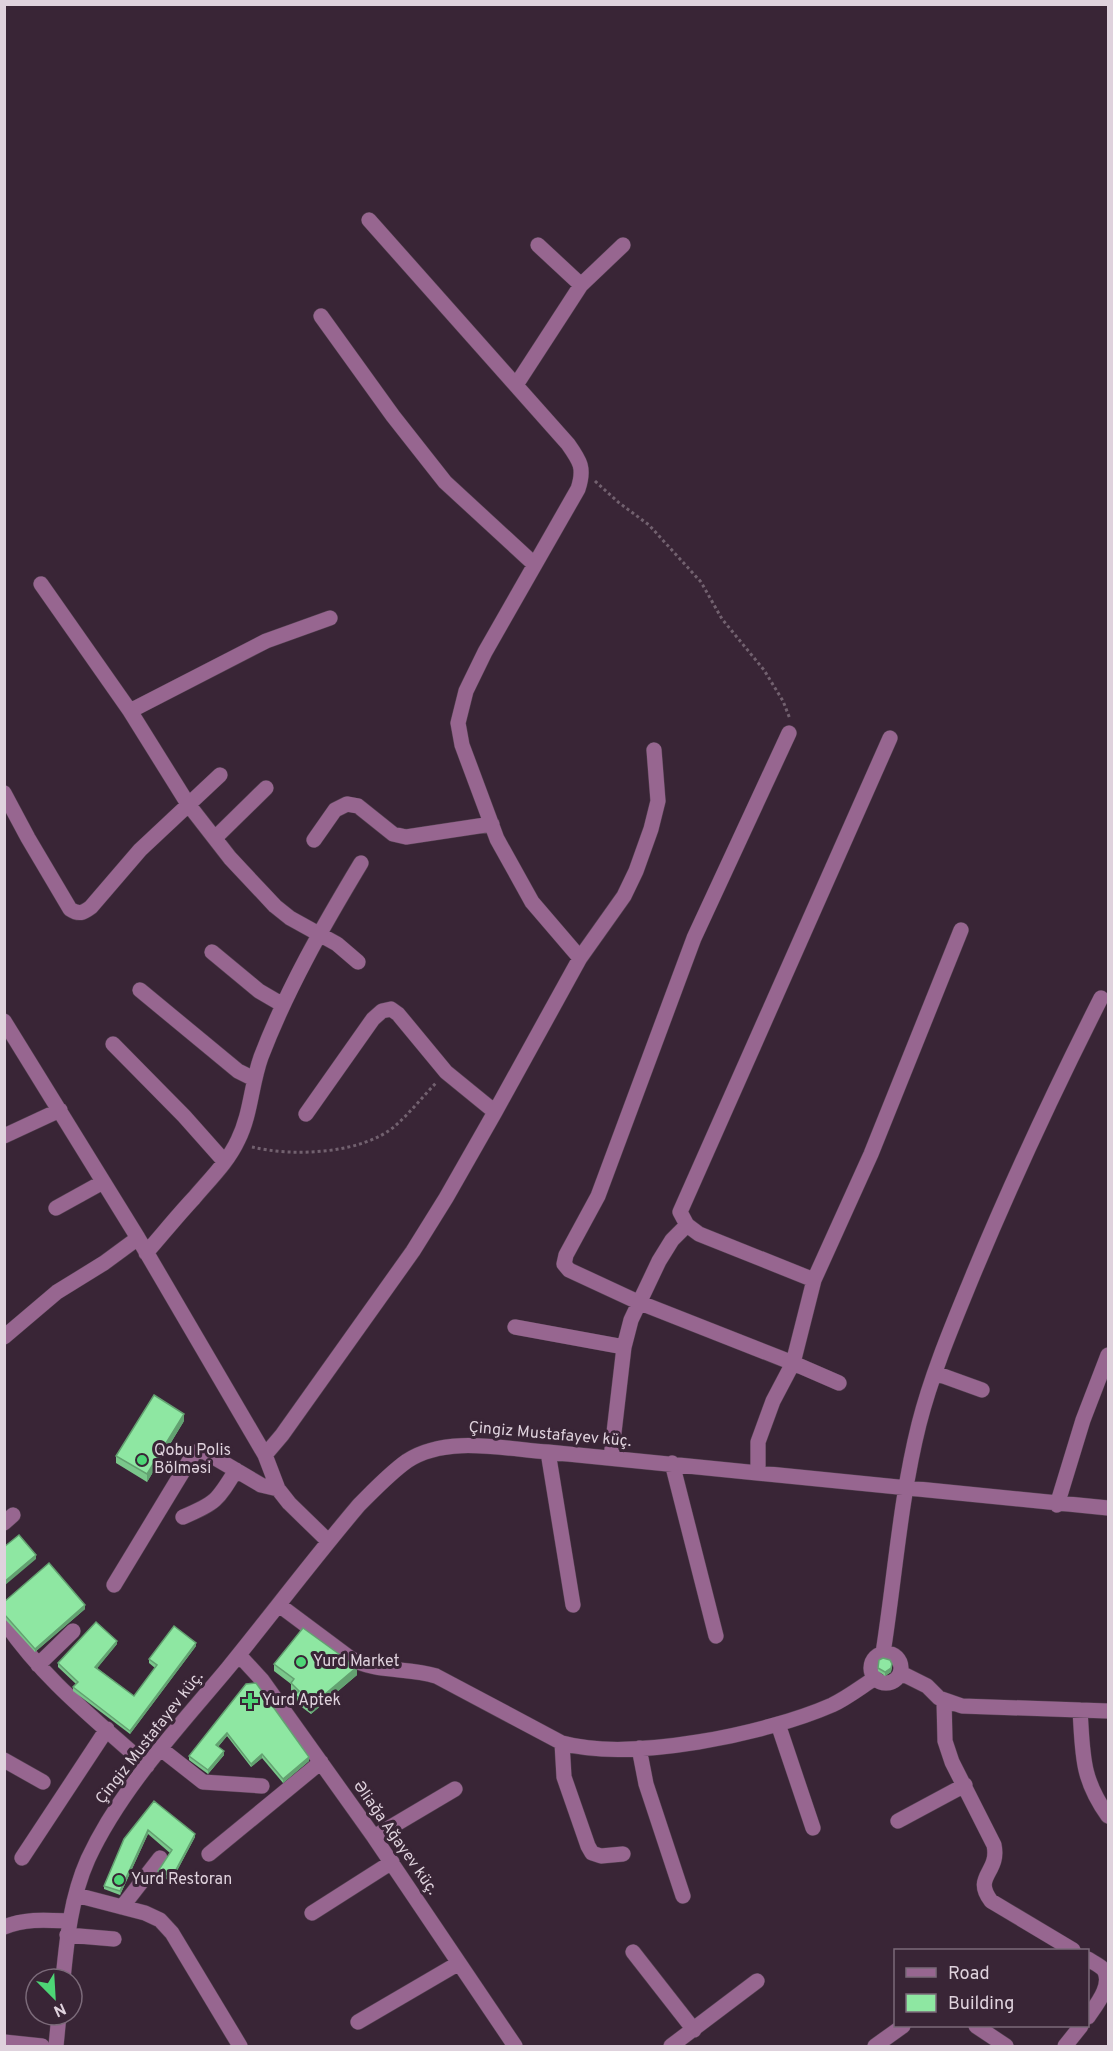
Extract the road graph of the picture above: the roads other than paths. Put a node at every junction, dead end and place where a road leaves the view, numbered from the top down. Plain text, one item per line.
1 (369, 220) dead end
2 (538, 245) dead end
3 (623, 245) dead end
4 (580, 285) junction
5 (321, 316) dead end
6 (516, 385) junction
7 (534, 564) junction
8 (41, 584) dead end
9 (330, 618) dead end
10 (130, 711) junction
11 (789, 733) road end
12 (890, 738) dead end
13 (654, 750) dead end
14 (220, 775) dead end
15 (266, 788) dead end
16 (4, 793) edge
17 (188, 804) junction
18 (492, 824) junction
19 (214, 838) junction
20 (314, 840) dead end
21 (361, 863) dead end
22 (961, 930) dead end
23 (319, 932) junction
24 (212, 952) dead end
25 (580, 958) junction
26 (358, 962) dead end
27 (140, 990) dead end
28 (1101, 998) dead end
29 (284, 1005) junction
30 (4, 1021) edge
31 (113, 1044) dead end
32 (254, 1079) junction
33 (60, 1110) junction
34 (495, 1112) junction
35 (306, 1114) dead end
36 (4, 1136) edge
37 (224, 1161) junction
38 (103, 1182) junction
39 (56, 1208) dead end
40 (687, 1225) junction
41 (138, 1238) junction
42 (146, 1253) junction
43 (814, 1280) junction
44 (638, 1302) junction
45 (515, 1327) dead end
46 (4, 1337) edge
47 (624, 1347) junction
48 (1108, 1355) edge
49 (793, 1363) junction
50 (935, 1373) junction
51 (839, 1383) dead end
52 (981, 1390) dead end
53 (549, 1452) junction
54 (265, 1455) junction
55 (611, 1458) junction
56 (672, 1463) junction
57 (236, 1470) junction
58 (758, 1472) junction
59 (905, 1488) junction
60 (278, 1489) junction
61 (1057, 1504) junction
62 (1108, 1508) edge
63 (183, 1517) dead end
64 (328, 1540) junction
65 (114, 1585) dead end
66 (279, 1605) junction
67 (573, 1605) dead end
68 (4, 1621) edge
69 (72, 1631) dead end
70 (717, 1636) dead end
71 (883, 1653) junction
72 (239, 1654) junction
73 (38, 1665) junction
74 (901, 1673) junction
75 (875, 1678) junction
76 (944, 1700) junction
77 (1080, 1710) junction
78 (1108, 1711) edge
79 (778, 1724) junction
80 (107, 1729) junction
81 (562, 1743) junction
82 (639, 1748) junction
83 (161, 1749) junction
84 (4, 1760) edge
85 (321, 1762) junction
86 (147, 1766) junction
87 (43, 1782) dead end
88 (965, 1785) junction
89 (262, 1786) dead end
90 (455, 1789) dead end
91 (1108, 1816) edge
92 (898, 1821) dead end
93 (813, 1828) dead end
94 (374, 1836) junction
95 (209, 1854) dead end
96 (623, 1854) dead end
97 (22, 1858) dead end
98 (160, 1858) dead end
99 (392, 1862) junction
100 (76, 1895) junction
101 (683, 1896) dead end
102 (122, 1907) junction
103 (312, 1913) dead end
104 (4, 1927) edge
105 (69, 1928) junction
106 (114, 1939) dead end
107 (1071, 1949) edge
108 (633, 1952) dead end
109 (1089, 1960) edge
110 (459, 1963) junction
111 (64, 1967) edge
112 (1108, 1978) edge
113 (757, 1981) dead end
114 (1089, 2016) edge
115 (358, 2022) dead end
116 (58, 2027) edge
117 (900, 2027) edge
118 (979, 2027) edge
119 (1079, 2027) edge
120 (694, 2030) junction
121 (4, 2042) edge
122 (42, 2046) edge
123 (56, 2046) edge
124 (240, 2046) edge
125 (516, 2046) edge
126 (671, 2046) edge
127 (875, 2046) edge
128 (1006, 2046) edge
129 (1065, 2046) edge

1 - 6 street
2 - 4 street
3 - 4 street
4 - 6 street
5 - 7 street
6 - 7 street
7 - 18 street
8 - 10 street
9 - 10 street
10 - 17 street
11 - 44 street
12 - 40 street
13 - 25 street
14 - 17 street
15 - 19 street
16 - 17 street
17 - 19 street
18 - 20 street
18 - 25 street
19 - 23 street
21 - 23 street
22 - 43 street
23 - 26 street
23 - 29 street
24 - 29 street
25 - 34 street
27 - 32 street
28 - 50 street
29 - 32 street
30 - 33 street
31 - 37 street
32 - 37 street
33 - 36 street
33 - 38 street
34 - 35 street
34 - 54 street
37 - 42 street
38 - 39 street
38 - 41 street
40 - 43 street
40 - 44 street
41 - 42 street
41 - 46 street
42 - 54 street
43 - 49 street
44 - 47 street
44 - 49 street
45 - 47 street
47 - 55 street
48 - 61 street
49 - 51 street
49 - 58 street
50 - 52 street
50 - 59 street
53 - 55 street, Çingiz Mustafayev küç.
53 - 64 street, Çingiz Mustafayev küç.
53 - 67 street
54 - 60 street
55 - 56 street, Çingiz Mustafayev küç.
56 - 58 street, Çingiz Mustafayev küç.
56 - 70 street
57 - 60 street
57 - 63 street
57 - 65 street
58 - 59 street, Çingiz Mustafayev küç.
59 - 61 street, Çingiz Mustafayev küç.
59 - 71 street
60 - 64 street
61 - 62 street, Çingiz Mustafayev küç.
64 - 66 street, Çingiz Mustafayev küç.
66 - 72 street, Çingiz Mustafayev küç.
66 - 81 street
68 - 73 street
69 - 73 street
71 - 74 street
71 - 75 street
72 - 83 street, Çingiz Mustafayev küç.
72 - 85 street, Əliağa Ağayev küç.
73 - 80 street
74 - 75 street
74 - 76 street
75 - 79 street
76 - 77 street
76 - 88 street
77 - 78 street
77 - 91 street
79 - 82 street
79 - 93 street
80 - 86 street
80 - 97 street
81 - 82 street
81 - 96 street
82 - 101 street
83 - 86 street, Çingiz Mustafayev küç.
83 - 89 street
84 - 87 street
85 - 94 street, Əliağa Ağayev küç.
85 - 95 street
86 - 100 street, Çingiz Mustafayev küç.
88 - 92 street
88 - 107 street
90 - 94 street
94 - 99 street, Əliağa Ağayev küç.
98 - 102 street
99 - 103 street
99 - 110 street, Əliağa Ağayev küç.
100 - 102 street
100 - 105 street, Çingiz Mustafayev küç.
102 - 124 street
104 - 105 street
105 - 106 street
105 - 111 street, Çingiz Mustafayev küç.
108 - 120 street
109 - 112 street
110 - 115 street
110 - 125 street, Əliağa Ağayev küç.
112 - 114 street
113 - 120 street
116 - 123 street
117 - 127 street
118 - 128 street
119 - 129 street
120 - 126 street
121 - 122 street

